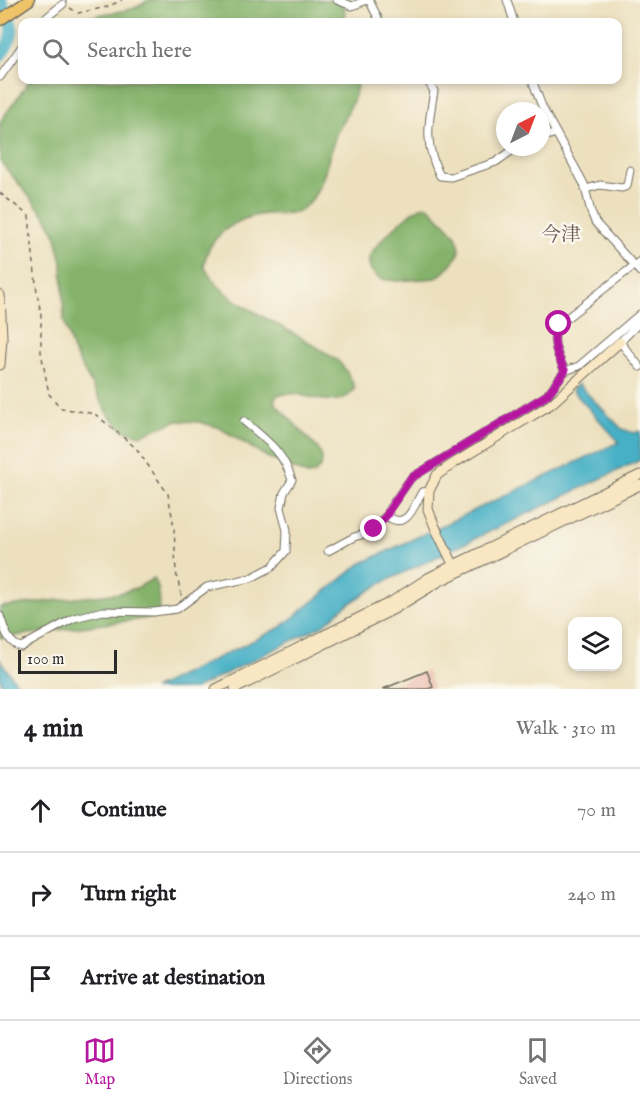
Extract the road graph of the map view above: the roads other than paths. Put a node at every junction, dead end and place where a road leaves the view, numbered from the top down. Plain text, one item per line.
1 (29, 0) edge
2 (337, 0) edge
3 (368, 0) edge
4 (507, 0) edge
5 (63, 4) road end
6 (45, 18) edge
7 (378, 18) edge
8 (513, 18) edge
9 (0, 20) edge
10 (18, 52) edge
11 (0, 77) edge
12 (430, 84) edge
13 (534, 84) edge
14 (556, 133) junction
15 (550, 135) edge
16 (504, 156) edge
17 (630, 170) dead end
18 (586, 189) junction
19 (637, 263) edge
20 (640, 272) edge
21 (0, 295) edge
22 (640, 314) edge
23 (640, 322) edge
24 (620, 342) junction
25 (639, 363) edge
26 (0, 365) edge
27 (565, 371) junction
28 (244, 421) dead end
29 (640, 475) edge
30 (640, 485) edge
31 (429, 491) junction
32 (387, 515) junction
33 (328, 551) dead end
34 (454, 565) junction
35 (0, 616) edge
36 (216, 689) edge
37 (235, 689) edge

1 - 9 main road
2 - 3 street
3 - 7 street
4 - 8 street
5 - 6 street
10 - 11 street
12 - 16 street
13 - 14 street
14 - 15 street
14 - 18 street
17 - 18 street
18 - 19 street
19 - 20 street
19 - 27 street
21 - 26 street
22 - 27 street
23 - 24 street
24 - 25 street
24 - 31 street
27 - 32 street
28 - 35 street
29 - 34 street
30 - 34 street
31 - 32 street
31 - 34 street
32 - 33 street
34 - 36 street
34 - 37 street

